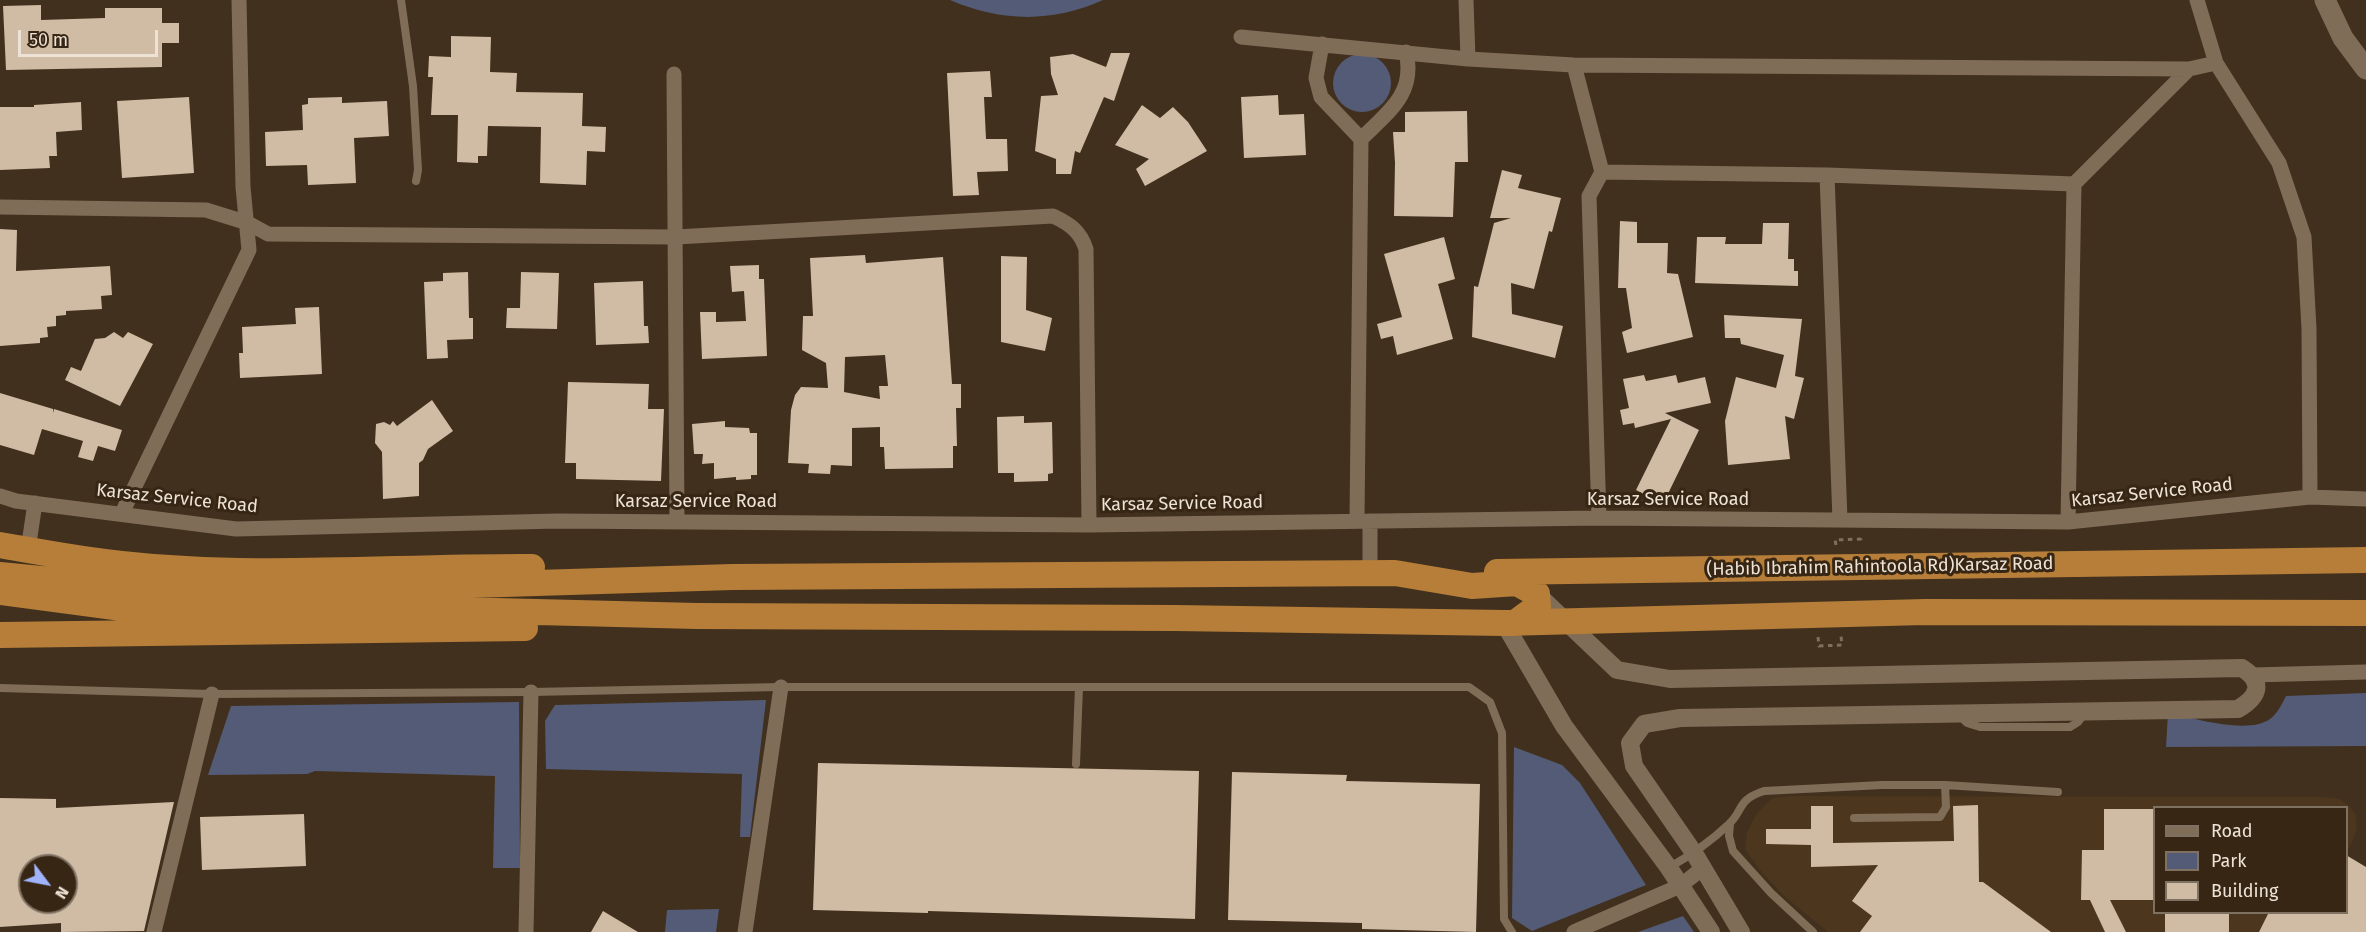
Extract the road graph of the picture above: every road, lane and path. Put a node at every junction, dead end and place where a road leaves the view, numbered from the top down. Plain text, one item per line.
1 (239, 0) edge
2 (401, 0) edge
3 (1466, 0) edge
4 (2197, 0) edge
5 (2325, 0) edge
6 (1241, 37) dead end
7 (1322, 44) junction
8 (1406, 52) junction
9 (1468, 59) junction
10 (2216, 63) junction
11 (1574, 65) junction
12 (2189, 69) junction
13 (2366, 69) edge
14 (674, 74) dead end
15 (1360, 139) junction
16 (1602, 172) junction
17 (1827, 175) junction
18 (416, 181) dead end
19 (2074, 184) junction
20 (0, 207) edge
21 (248, 223) junction
22 (676, 237) junction
23 (0, 496) edge
24 (2310, 497) junction
25 (2366, 499) edge
26 (35, 503) junction
27 (122, 513) junction
28 (1599, 518) junction
29 (1363, 520) junction
30 (1840, 520) junction
31 (677, 522) junction
32 (2068, 522) junction
33 (1089, 525) junction
34 (1861, 539) dead end
35 (0, 545) edge
36 (28, 550) junction
37 (1837, 552) dead end
38 (2366, 560) edge
39 (1382, 573) junction
40 (0, 575) edge
41 (732, 577) junction
42 (0, 592) edge
43 (1537, 594) junction
44 (2366, 614) edge
45 (697, 616) junction
46 (1567, 622) junction
47 (1509, 623) junction
48 (0, 624) edge
49 (50, 634) junction
50 (0, 635) edge
51 (1842, 645) dead end
52 (1819, 646) dead end
53 (2366, 672) edge
54 (2252, 675) junction
55 (781, 687) junction
56 (1079, 687) junction
57 (0, 688) edge
58 (531, 692) junction
59 (212, 694) junction
60 (1076, 764) dead end
61 (1945, 785) junction
62 (2058, 792) dead end
63 (1854, 818) dead end
64 (1730, 823) junction
65 (1699, 861) junction
66 (1669, 868) junction
67 (1680, 885) junction
68 (154, 932) edge
69 (526, 932) edge
70 (745, 932) edge
71 (1512, 932) edge
72 (1574, 932) edge
73 (1711, 932) edge
74 (1742, 932) edge
75 (1813, 932) edge

1 - 21 street
2 - 18 lane
3 - 9 street
4 - 10 street
5 - 13 main road
6 - 7 street
7 - 8 street
7 - 15 street
8 - 9 street
8 - 15 street
9 - 11 street
10 - 12 street
10 - 24 street
11 - 12 street
11 - 16 street
12 - 19 street
14 - 22 street
15 - 29 street
16 - 17 street
16 - 28 street
17 - 19 street
17 - 30 street
19 - 32 street
20 - 21 street
21 - 22 street
21 - 27 street
22 - 31 street
22 - 33 street
23 - 26 street, Karsaz Service Road
24 - 25 street, Karsaz Service Road
24 - 32 street, Karsaz Service Road
26 - 27 street, Karsaz Service Road
26 - 36 street
27 - 31 street, Karsaz Service Road
28 - 29 street, Karsaz Service Road
28 - 30 street, Karsaz Service Road
29 - 33 street, Karsaz Service Road
29 - 39 street
30 - 32 street, Karsaz Service Road
31 - 33 street, Karsaz Service Road
34 - 37 path
35 - 36 highway
36 - 41 highway
38 - 39 highway, (Habib Ibrahim Rahintoola Rd)Karsaz Road
39 - 41 highway
39 - 43 highway
40 - 41 highway
42 - 45 highway
43 - 46 street
43 - 47 highway
44 - 46 highway
45 - 47 highway
45 - 49 highway
46 - 47 highway
46 - 54 street
47 - 66 street
48 - 49 highway
49 - 50 highway
51 - 52 path
53 - 54 street
54 - 65 street
55 - 56 lane
55 - 58 lane
55 - 70 street
56 - 60 lane
56 - 71 lane
57 - 59 lane
58 - 59 lane
58 - 69 street
59 - 68 street
61 - 62 lane
61 - 63 lane
61 - 64 lane
64 - 65 lane
64 - 75 lane
65 - 66 lane
65 - 67 street
65 - 74 street
66 - 67 street
67 - 72 street
67 - 73 street

